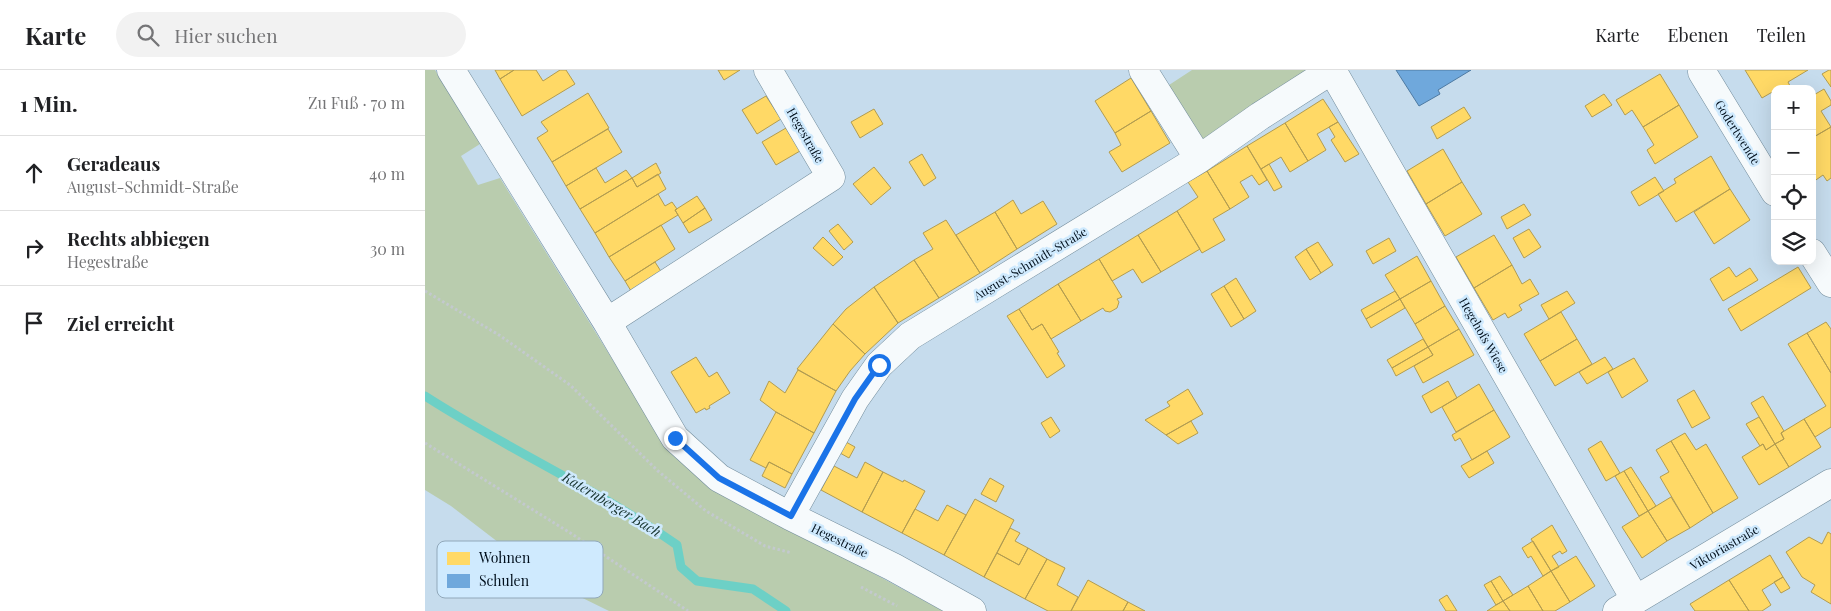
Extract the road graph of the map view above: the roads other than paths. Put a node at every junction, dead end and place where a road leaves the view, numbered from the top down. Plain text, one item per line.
1 (451, 70) edge
2 (768, 70) edge
3 (1143, 70) edge
4 (1332, 70) edge
5 (1702, 72) dead end
6 (1199, 159) junction
7 (1771, 185) edge
8 (1816, 259) edge
9 (1831, 283) edge
10 (607, 322) junction
11 (1831, 484) edge
12 (791, 516) junction
13 (1626, 605) edge
14 (972, 611) edge

1 - 10 street, Hegestraße
2 - 10 street, Hegestraße
3 - 6 street
4 - 6 street, August-Schmidt-Straße
4 - 13 street, Hegehofs Wiese
5 - 7 street, Godertwende
6 - 12 street, August-Schmidt-Straße
8 - 9 street
10 - 12 street, Hegestraße
11 - 13 street, Viktoriastraße
12 - 14 street, Hegestraße

